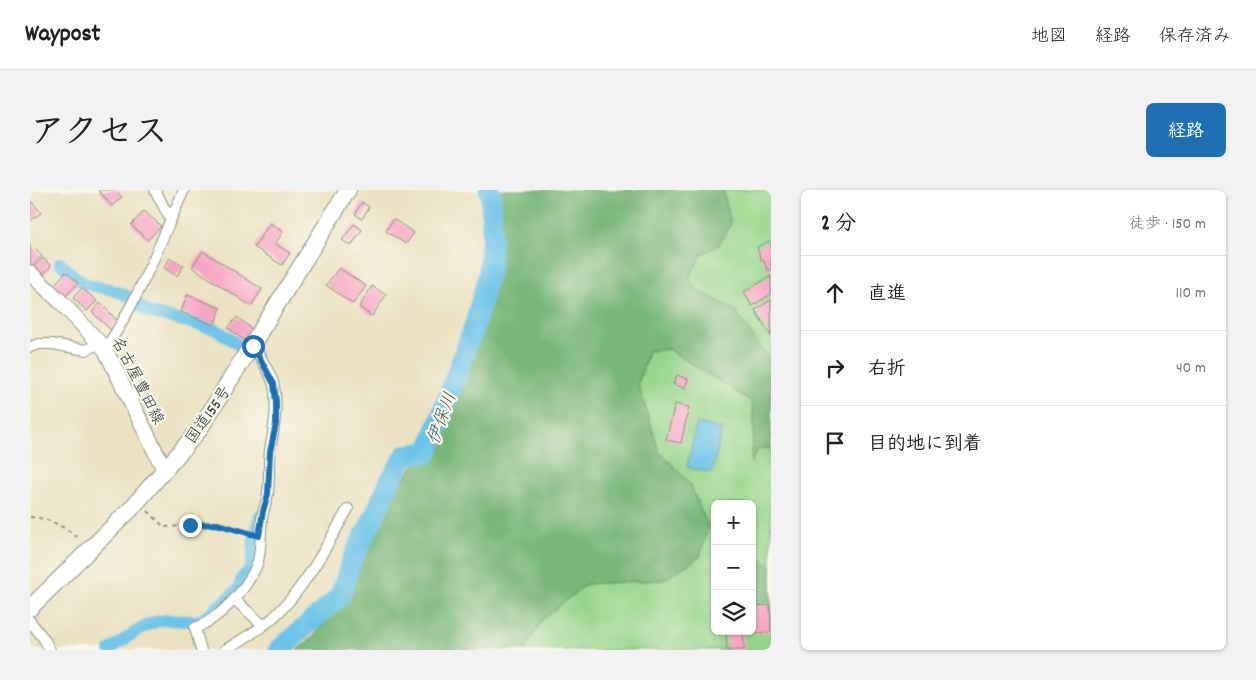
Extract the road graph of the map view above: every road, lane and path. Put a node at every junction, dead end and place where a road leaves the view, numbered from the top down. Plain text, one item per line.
1 (155, 190) edge
2 (184, 190) edge
3 (348, 190) edge
4 (170, 219) junction
5 (30, 273) edge
6 (103, 346) junction
7 (253, 346) junction
8 (30, 347) edge
9 (164, 469) junction
10 (137, 501) junction
11 (348, 509) dead end
12 (30, 517) edge
13 (259, 536) junction
14 (92, 548) junction
15 (234, 599) junction
16 (30, 608) edge
17 (30, 621) edge
18 (263, 625) junction
19 (50, 650) edge
20 (201, 650) edge
21 (225, 650) edge

1 - 4 street
2 - 4 street
3 - 7 highway, 国道155号
4 - 6 street
5 - 6 main road, 名古屋豊田線
6 - 8 street
6 - 9 main road, 名古屋豊田線
7 - 9 highway, 国道155号
7 - 13 street
9 - 10 highway, 国道155号
10 - 13 path
10 - 14 highway, 国道155号
11 - 18 street
12 - 14 path
13 - 15 street
14 - 16 highway, 国道155号
15 - 18 street
15 - 20 street
17 - 19 street
18 - 21 street

